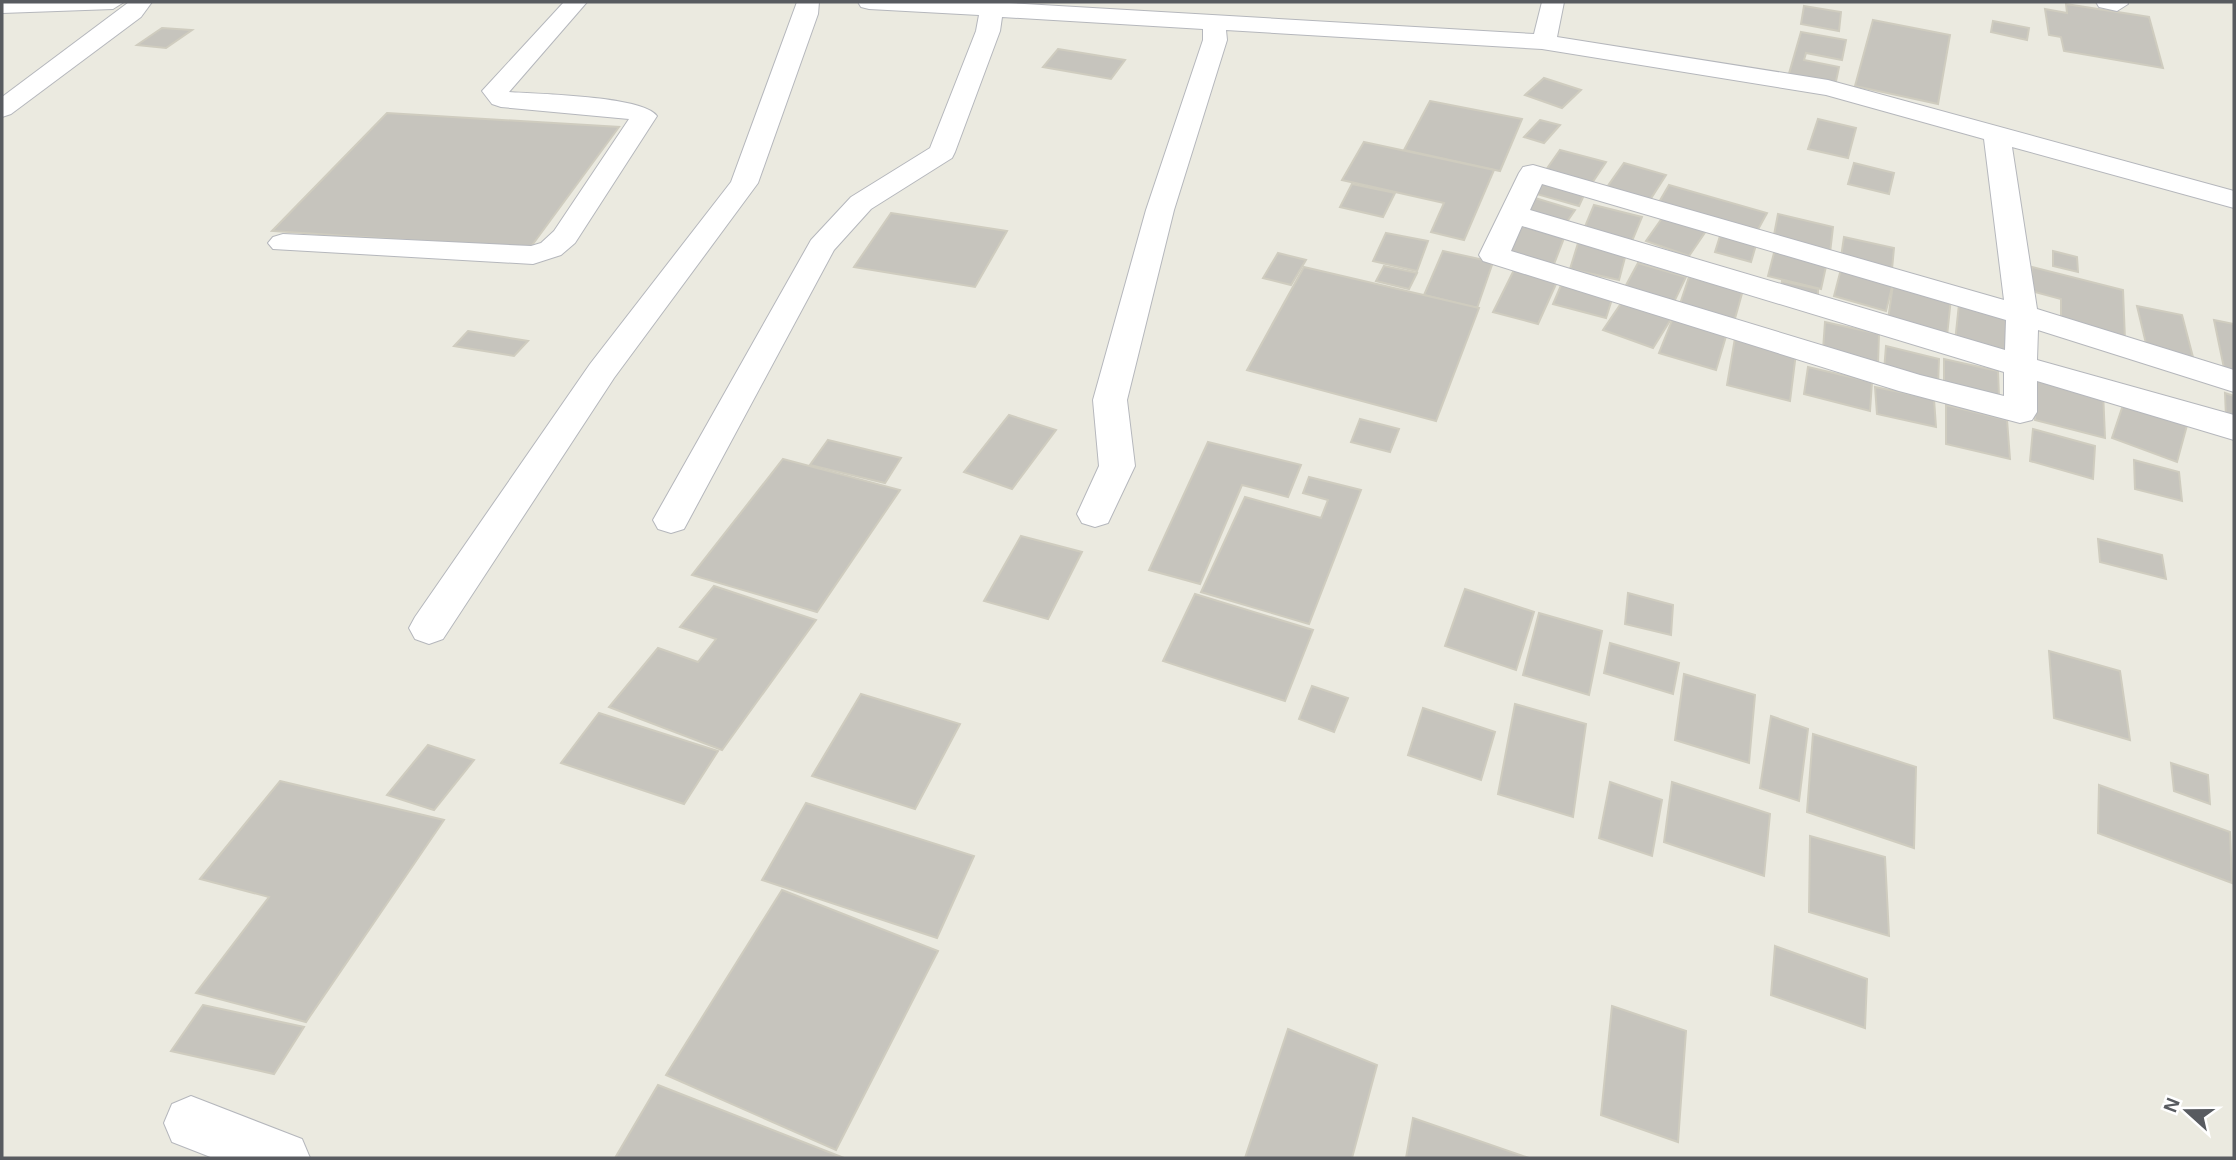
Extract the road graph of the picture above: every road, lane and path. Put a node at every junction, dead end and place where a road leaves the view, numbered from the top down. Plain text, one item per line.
1 (113, 2) edge
2 (141, 2) edge
3 (576, 2) edge
4 (808, 2) edge
5 (869, 2) edge
6 (886, 2) edge
7 (1553, 2) edge
8 (4, 7) edge
9 (991, 9) junction
10 (1261, 13) edge
11 (1214, 22) junction
12 (1542, 42) junction
13 (2, 109) edge
14 (1997, 134) junction
15 (2234, 200) edge
16 (1512, 214) junction
17 (283, 243) dead end
18 (2022, 315) junction
19 (2022, 366) junction
20 (2234, 381) edge
21 (2234, 428) edge
22 (1095, 514) dead end
23 (671, 520) dead end
24 (429, 628) dead end
25 (191, 1123) dead end
26 (283, 1158) edge

1 - 8 street
2 - 13 street
3 - 17 street
4 - 24 street
5 - 6 street
6 - 9 street
7 - 12 street
9 - 11 street
9 - 23 street
10 - 11 street
10 - 12 street
11 - 22 street
12 - 14 street
14 - 15 street
14 - 18 street
16 - 18 street
16 - 19 street
16 - 19 street
18 - 19 street
18 - 20 street
19 - 21 street
25 - 26 street

